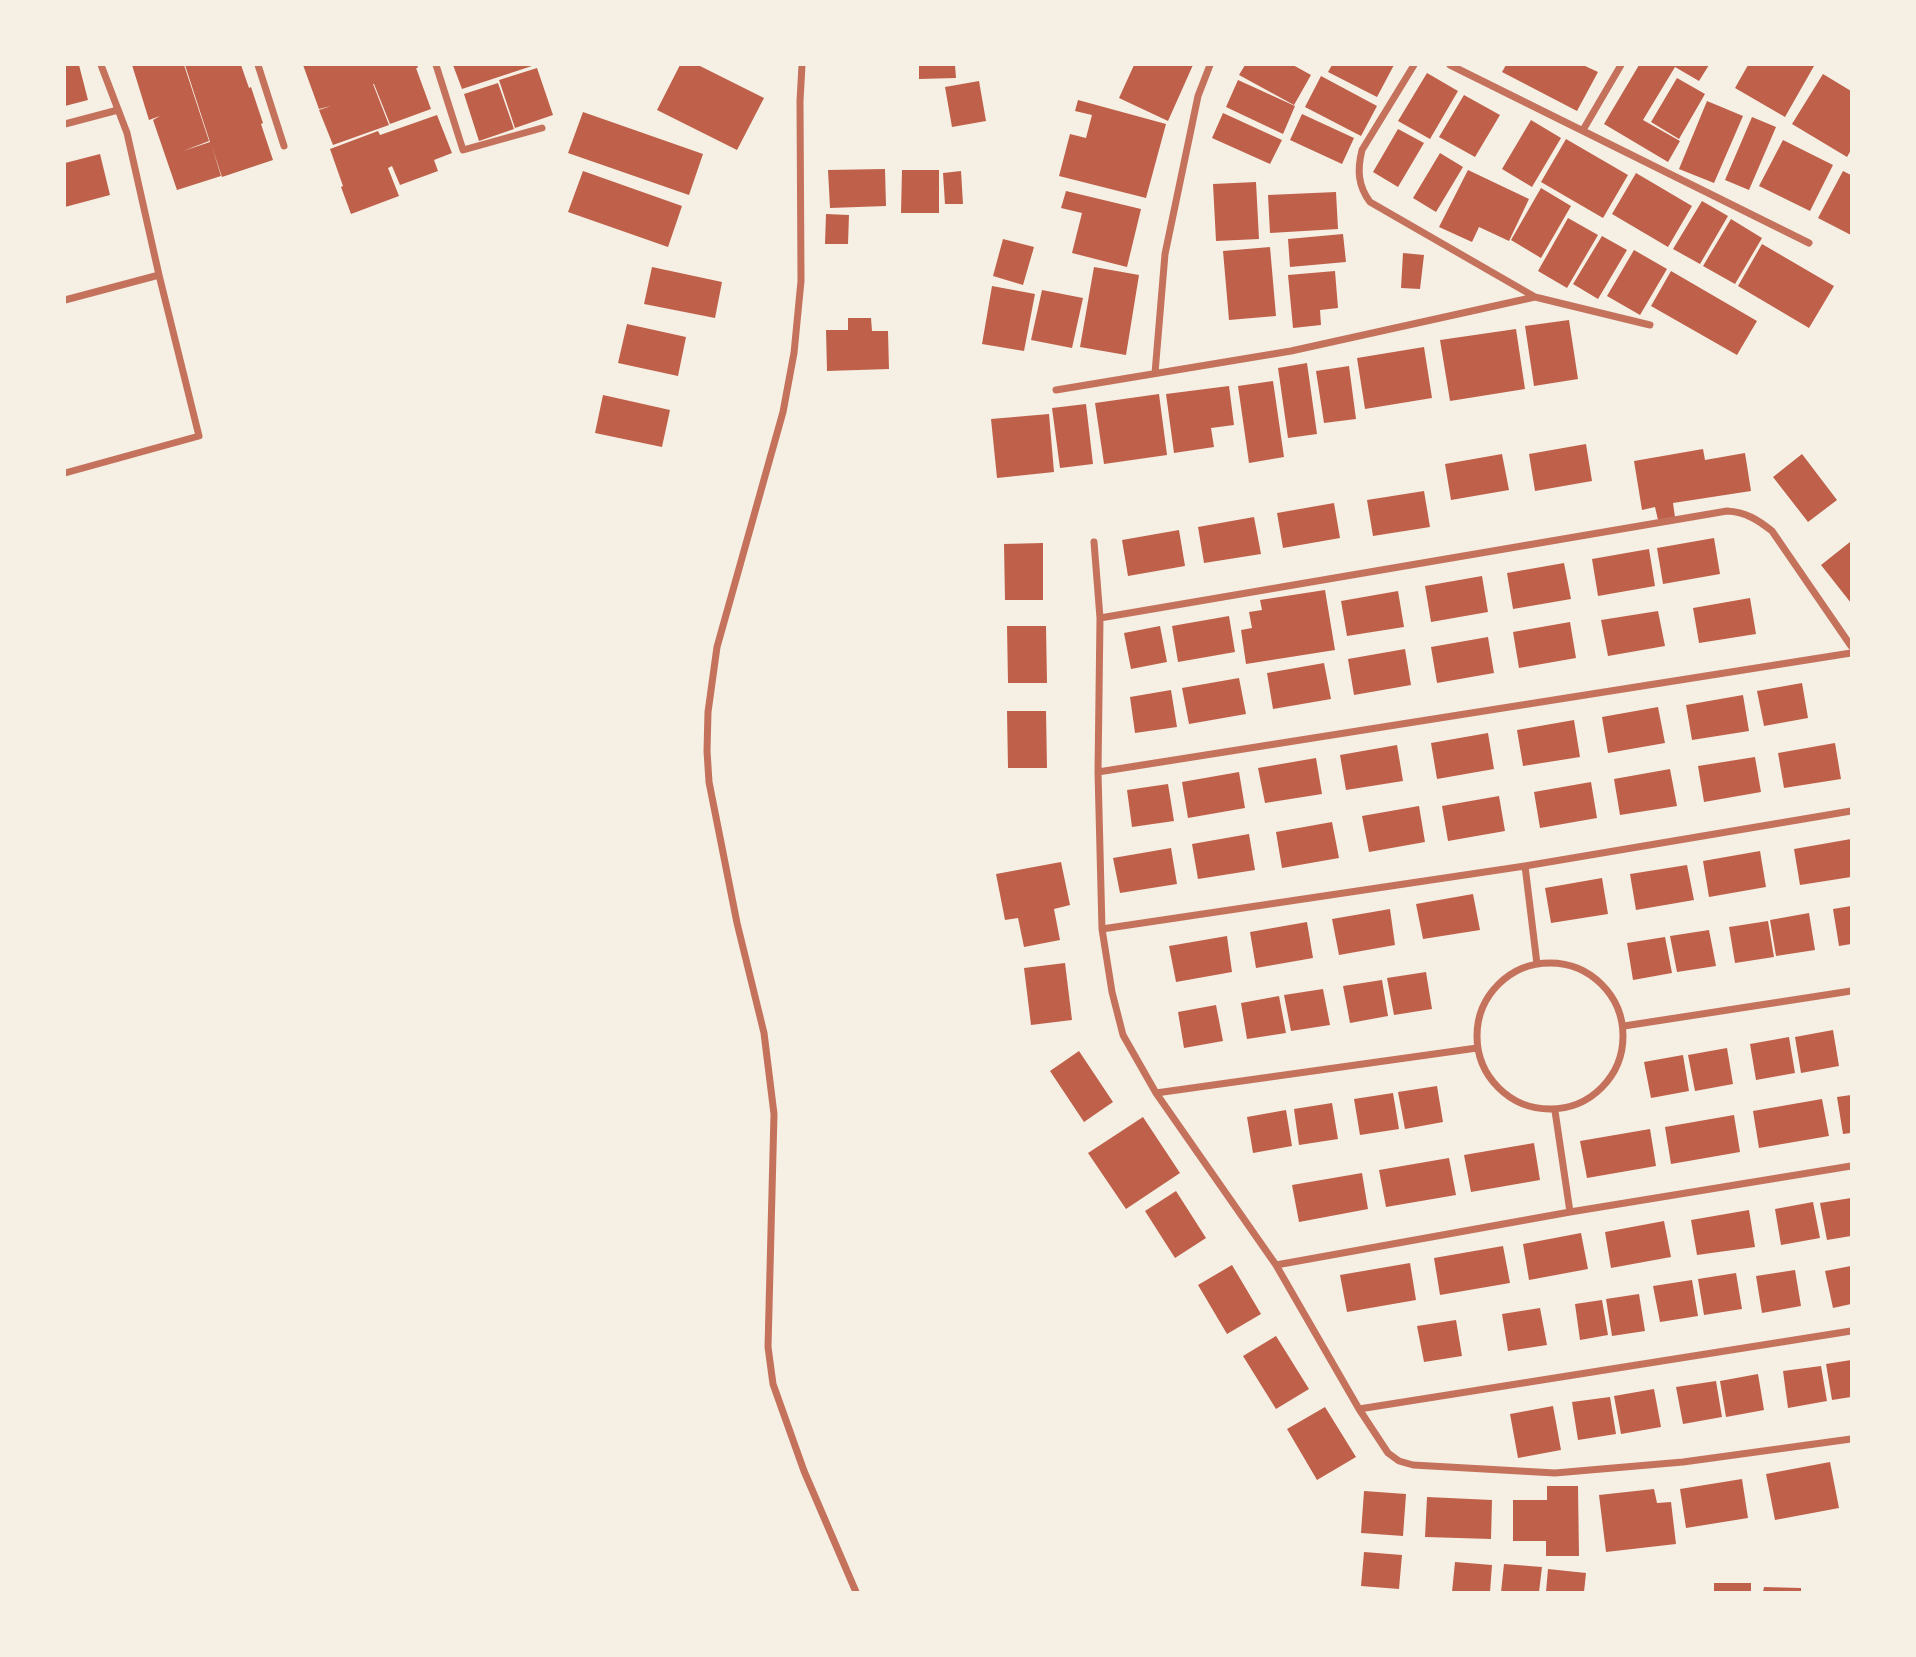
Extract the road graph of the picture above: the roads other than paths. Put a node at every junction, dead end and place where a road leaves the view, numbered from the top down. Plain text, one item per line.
1 (101, 65) edge
2 (258, 65) edge
3 (436, 65) edge
4 (802, 65) edge
5 (1210, 65) edge
6 (1414, 65) edge
7 (1450, 65) edge
8 (1621, 65) edge
9 (118, 110) junction
10 (65, 124) edge
11 (542, 128) dead end
12 (1583, 130) junction
13 (284, 146) dead end
14 (1809, 243) dead end
15 (159, 275) junction
16 (1535, 297) junction
17 (65, 300) edge
18 (1650, 325) dead end
19 (1155, 373) junction
20 (1056, 390) dead end
21 (65, 473) edge
22 (1094, 542) dead end
23 (1100, 618) junction
24 (1851, 646) edge
25 (1851, 653) edge
26 (1098, 772) junction
27 (1851, 811) edge
28 (1525, 866) junction
29 (1102, 929) junction
30 (1537, 964) junction
31 (1851, 991) edge
32 (1624, 1026) junction
33 (1477, 1048) junction
34 (1156, 1093) junction
35 (1555, 1111) junction
36 (1851, 1166) edge
37 (1570, 1212) junction
38 (1276, 1265) junction
39 (1851, 1331) edge
40 (1359, 1409) junction
41 (1851, 1439) edge
42 (856, 1592) edge

1 - 9 street
2 - 13 street
3 - 11 street
4 - 42 street
5 - 19 street
6 - 16 street
7 - 12 street
8 - 12 street
9 - 10 street
9 - 15 street
12 - 14 street
15 - 17 street
15 - 21 street
16 - 18 street
16 - 19 street
19 - 20 street
22 - 23 street
23 - 24 street
23 - 26 street
25 - 26 street
26 - 29 street
27 - 28 street
28 - 29 street
28 - 30 street
29 - 34 street
30 - 32 street
30 - 33 street
31 - 32 street
32 - 35 street
33 - 34 street
33 - 35 street
34 - 38 street
35 - 37 street
36 - 37 street
37 - 38 street
38 - 40 street
39 - 40 street
40 - 41 street

